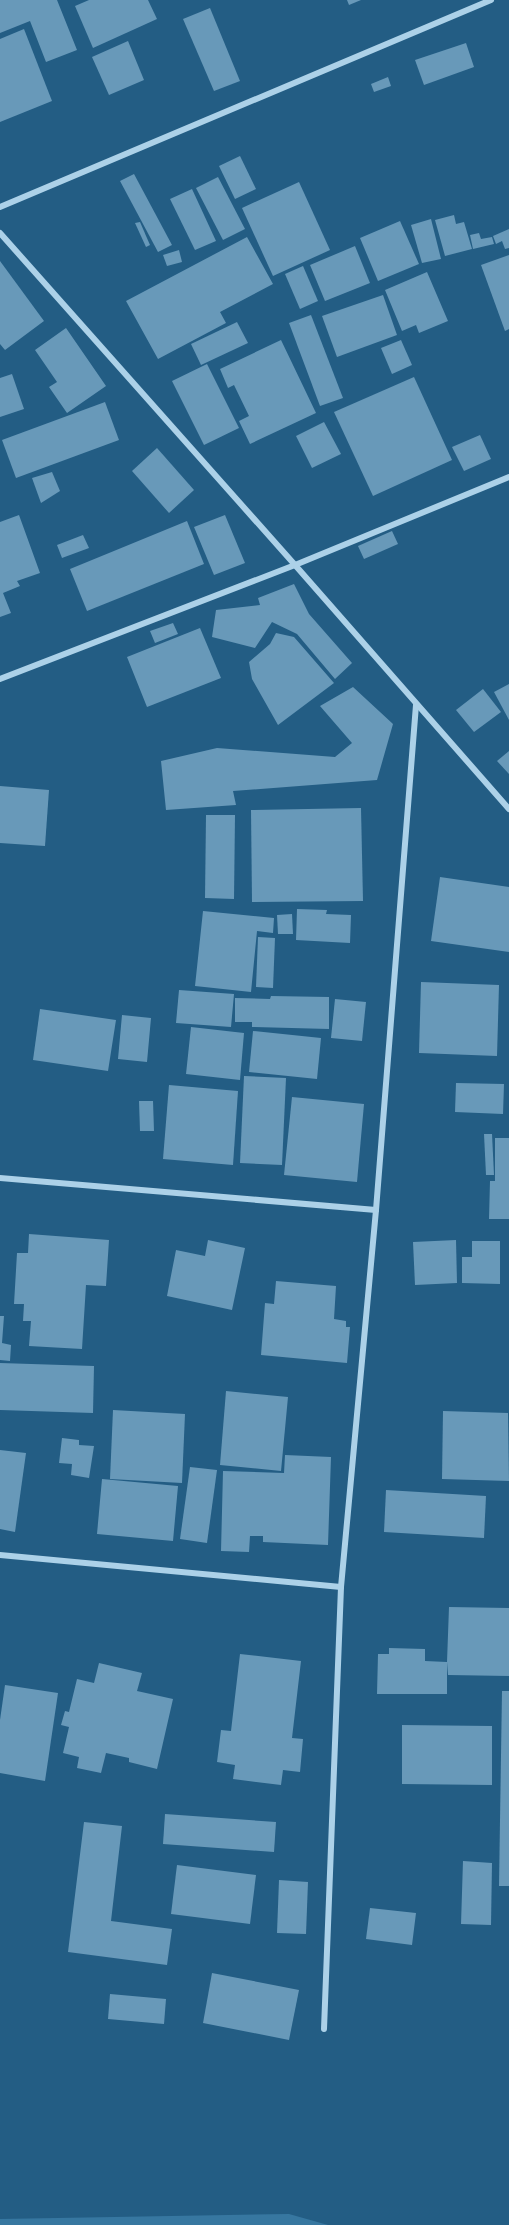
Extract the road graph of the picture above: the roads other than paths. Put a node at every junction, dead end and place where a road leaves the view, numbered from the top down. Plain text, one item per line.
1 (491, 0) edge
2 (0, 207) edge
3 (0, 233) edge
4 (509, 477) edge
5 (295, 565) junction
6 (0, 679) edge
7 (416, 705) junction
8 (509, 809) edge
9 (0, 1178) edge
10 (376, 1210) junction
11 (0, 1555) edge
12 (341, 1587) junction
13 (324, 2029) dead end

1 - 2 street
3 - 5 street
4 - 5 street
5 - 6 street
5 - 7 street
7 - 8 street
7 - 10 street
9 - 10 street
10 - 12 street
11 - 12 street
12 - 13 street

